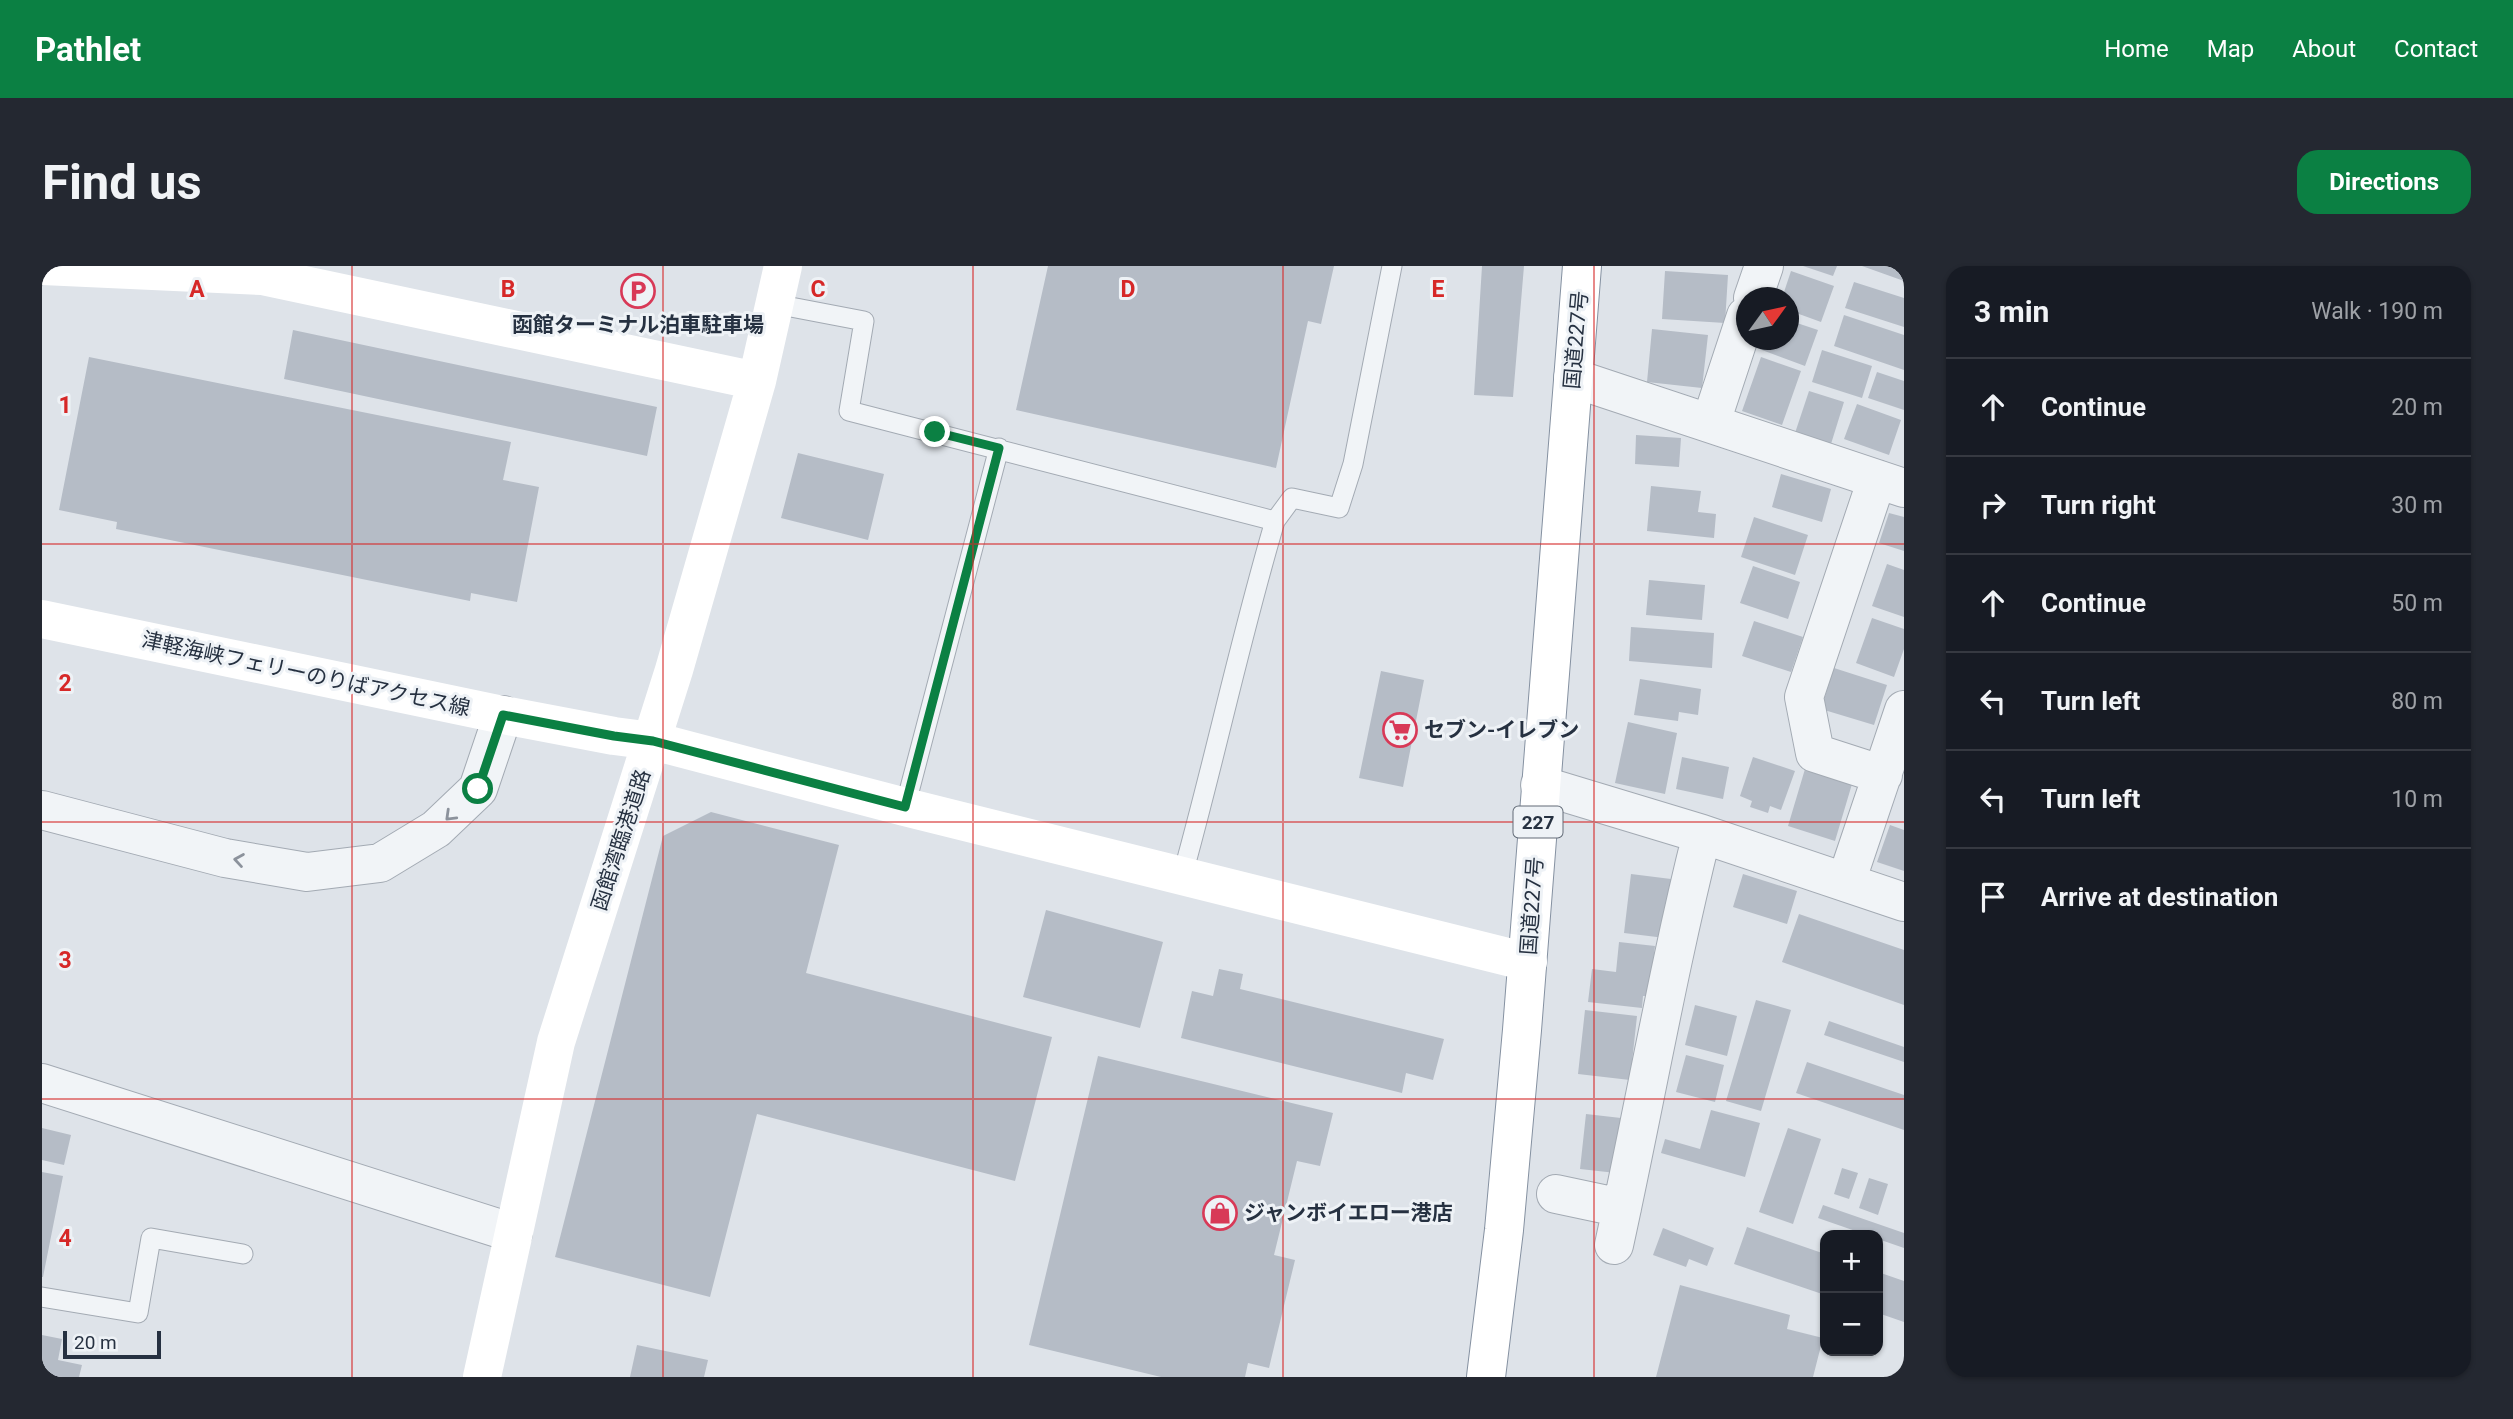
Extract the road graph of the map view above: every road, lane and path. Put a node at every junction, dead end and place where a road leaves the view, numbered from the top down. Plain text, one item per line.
1 (42, 266) edge
2 (783, 266) edge
3 (1392, 266) edge
4 (1582, 266) edge
5 (1764, 266) edge
6 (263, 271) edge
7 (1757, 287) edge
8 (775, 304) junction
9 (1736, 346) edge
10 (1573, 377) junction
11 (757, 382) junction
12 (1711, 422) junction
13 (999, 448) junction
14 (1891, 483) edge
15 (1275, 521) junction
16 (42, 619) edge
17 (1904, 710) edge
18 (503, 715) junction
19 (653, 741) junction
20 (1883, 775) junction
21 (1540, 785) junction
22 (905, 807) junction
23 (42, 810) edge
24 (1702, 834) junction
25 (1182, 877) junction
26 (1846, 882) junction
27 (1904, 902) edge
28 (1528, 962) junction
29 (42, 1083) edge
30 (1556, 1194) dead end
31 (1622, 1208) junction
32 (513, 1233) junction
33 (1614, 1244) dead end
34 (243, 1254) dead end
35 (42, 1297) edge
36 (482, 1377) edge
37 (1486, 1377) edge

1 - 6 main road
2 - 8 main road, 函館湾臨港道路
3 - 15 lane
4 - 10 main road, 国道227号 / 227
5 - 7 street
6 - 11 main road
8 - 11 main road, 函館湾臨港道路
8 - 13 lane
9 - 12 street
10 - 12 street
10 - 21 main road, 国道227号 / 227
11 - 19 main road, 函館湾臨港道路
12 - 14 street
13 - 15 lane
13 - 22 lane
14 - 20 street
15 - 25 lane
16 - 18 main road, 津軽海峡フェリーのりばアクセス線
17 - 20 street
18 - 19 main road, 津軽海峡フェリーのりばアクセス線
18 -> 23 street
19 - 22 main road, 津軽海峡フェリーのりばアクセス線
19 - 32 main road, 函館湾臨港道路
20 - 26 street
21 - 24 street
21 - 28 main road, 国道227号 / 227
22 - 25 main road, 津軽海峡フェリーのりばアクセス線
24 - 26 street
24 - 31 street
25 - 28 main road, 津軽海峡フェリーのりばアクセス線
26 - 27 street
28 - 37 main road, 国道227号 / 227
29 - 32 street
30 - 31 street
31 - 33 street
32 - 36 main road, 函館湾臨港道路
34 - 35 lane

